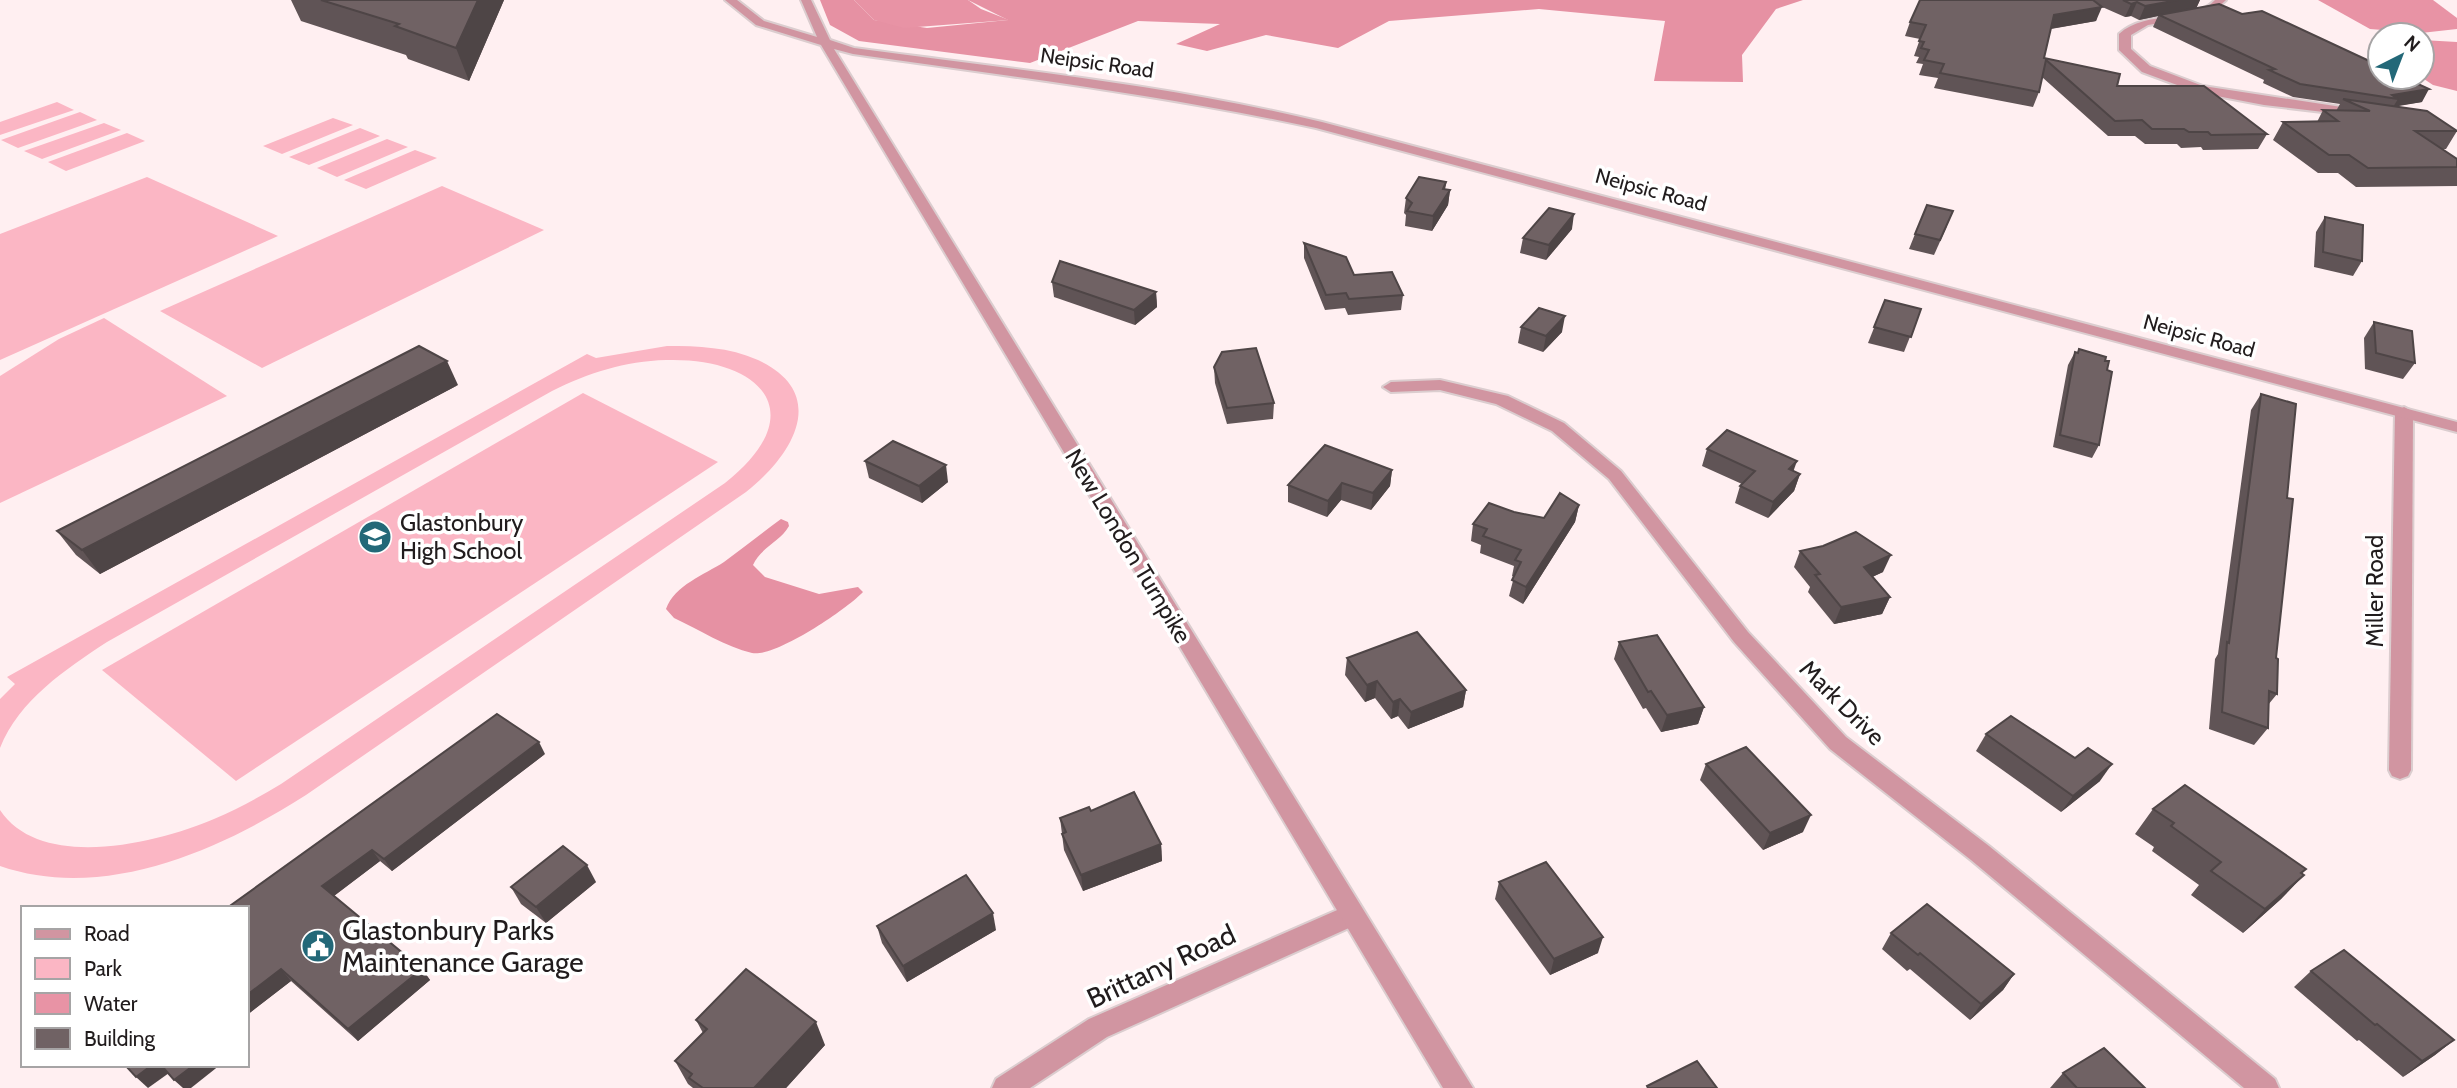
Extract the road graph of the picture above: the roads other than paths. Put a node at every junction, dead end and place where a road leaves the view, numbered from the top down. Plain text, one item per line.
1 (730, 0) edge
2 (806, 0) edge
3 (2221, 0) edge
4 (824, 44) junction
5 (2377, 116) edge
6 (1391, 387) dead end
7 (2404, 412) junction
8 (2457, 427) edge
9 (2400, 769) dead end
10 (1351, 915) junction
11 (1006, 1088) edge
12 (1459, 1088) edge
13 (2264, 1088) edge

1 - 4 street, Neipsic Road
2 - 4 street, New London Turnpike
3 - 5 street
4 - 7 street, Neipsic Road
4 - 10 street, New London Turnpike
6 - 13 street, Mark Drive
7 - 8 street, Neipsic Road
7 - 9 street, Miller Road
10 - 11 street, Brittany Road
10 - 12 street, New London Turnpike

